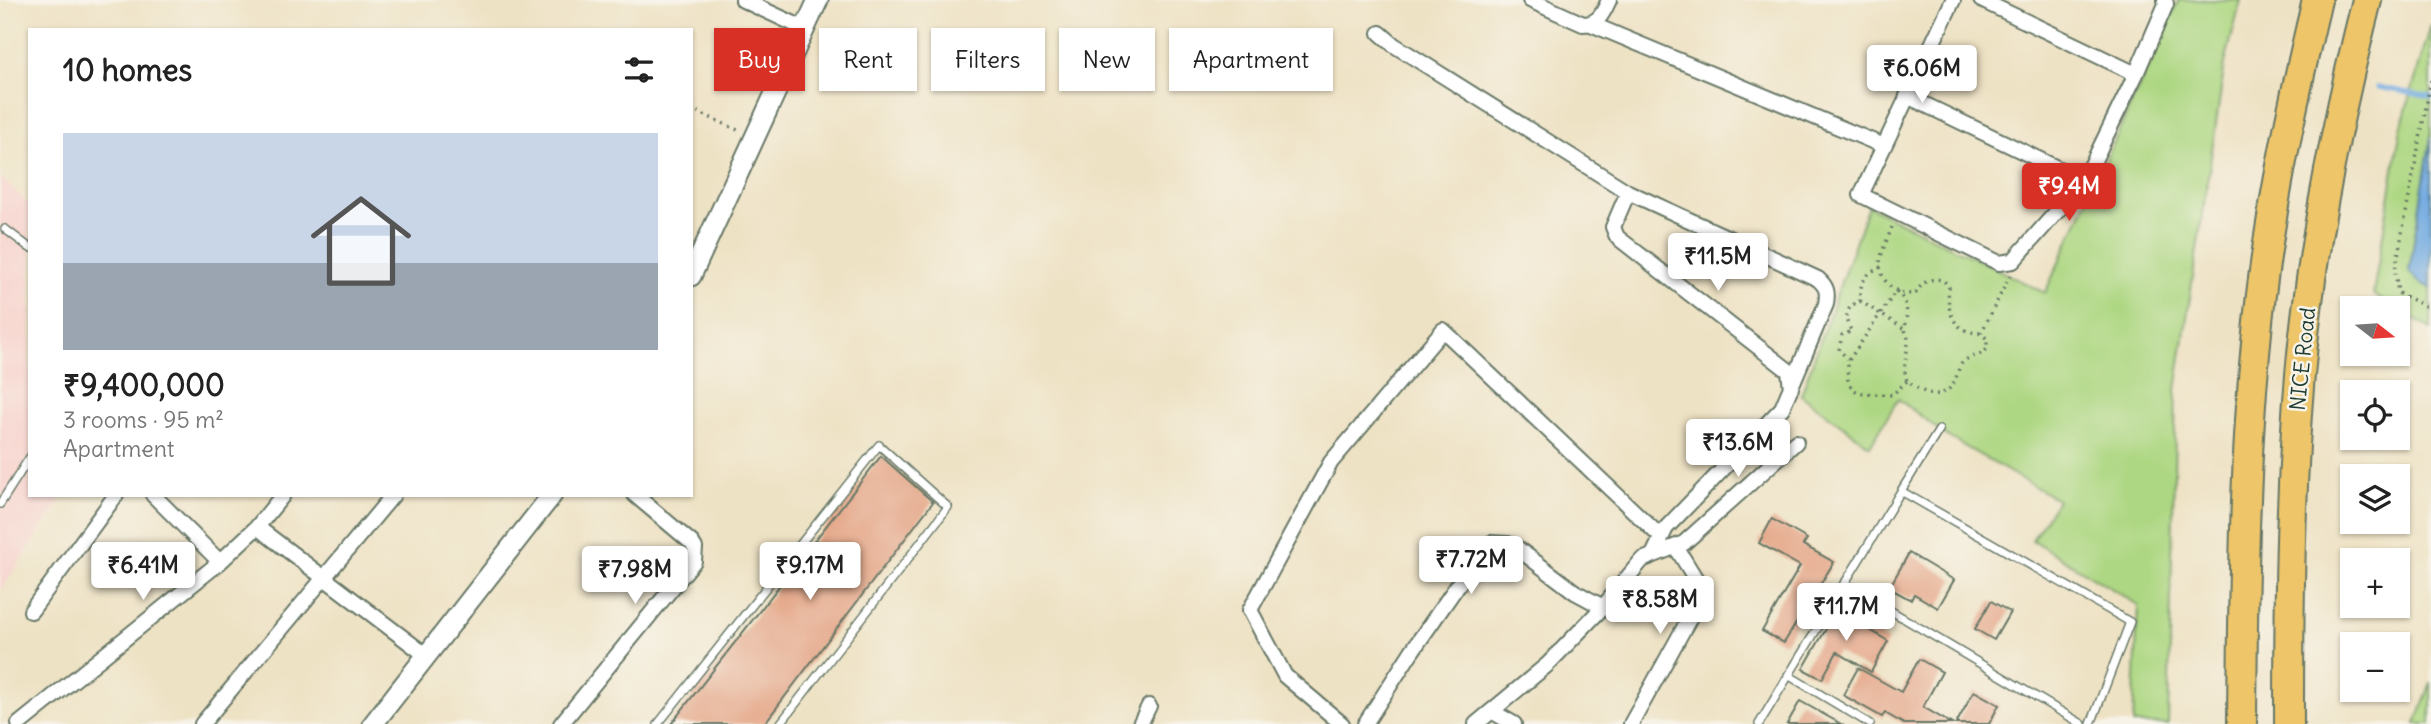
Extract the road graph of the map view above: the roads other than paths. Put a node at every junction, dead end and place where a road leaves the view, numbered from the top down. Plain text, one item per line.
1 (743, 0) edge
2 (818, 0) edge
3 (1530, 0) edge
4 (1609, 0) edge
5 (1953, 0) edge
6 (1982, 0) edge
7 (2165, 0) edge
8 (2317, 0) edge
9 (2367, 0) edge
10 (1591, 24) junction
11 (803, 28) edge
12 (805, 29) edge
13 (1380, 33) dead end
14 (2136, 74) junction
15 (776, 91) edge
16 (1907, 96) junction
17 (1884, 146) junction
18 (2084, 181) junction
19 (1628, 192) junction
20 (5, 229) dead end
21 (28, 246) edge
22 (693, 272) edge
23 (1791, 389) junction
24 (1940, 430) dead end
25 (1796, 442) dead end
26 (28, 460) edge
27 (1901, 491) junction
28 (115, 497) edge
29 (155, 497) edge
30 (281, 497) edge
31 (391, 497) edge
32 (550, 497) edge
33 (637, 497) edge
34 (0, 504) edge
35 (257, 527) junction
36 (1661, 537) junction
37 (1676, 547) junction
38 (1653, 555) junction
39 (220, 562) junction
40 (323, 579) junction
41 (1844, 583) junction
42 (1604, 607) junction
43 (31, 611) dead end
44 (427, 656) junction
45 (1788, 675) junction
46 (1149, 706) dead end
47 (1493, 712) junction
48 (19, 724) edge
49 (202, 724) edge
50 (373, 724) edge
51 (561, 724) edge
52 (658, 724) edge
53 (780, 724) edge
54 (1140, 724) edge
55 (1342, 724) edge
56 (1365, 724) edge
57 (1476, 724) edge
58 (1514, 724) edge
59 (1631, 724) edge
60 (1759, 724) edge
61 (1871, 724) edge
62 (2082, 724) edge
63 (2091, 724) edge
64 (2242, 724) edge
65 (2289, 724) edge

1 - 11 street
2 - 12 street
3 - 10 street
4 - 10 street
5 - 16 street
6 - 14 street
7 - 14 street
8 - 64 highway
9 - 65 highway, NICE Road
10 - 17 street
13 - 19 street
14 - 18 street
15 - 22 street
16 - 17 street
16 - 18 street
17 - 18 street
19 - 23 street
19 - 23 street
20 - 21 lane
23 - 36 street
24 - 27 lane
25 - 37 street
26 - 34 lane
27 - 41 lane
27 - 63 lane
28 - 43 street
29 - 39 street
30 - 35 street
31 - 40 street
32 - 44 street
33 - 51 street
35 - 39 street
35 - 40 street
36 - 38 street
36 - 55 street
37 - 38 street
37 - 59 street
38 - 42 street
39 - 48 street
40 - 44 street
40 - 49 street
41 - 45 lane
41 - 62 lane
42 - 47 street
42 - 56 street
44 - 50 street
45 - 60 lane
45 - 61 lane
46 - 54 street
47 - 57 street
47 - 58 street
52 - 53 lane

